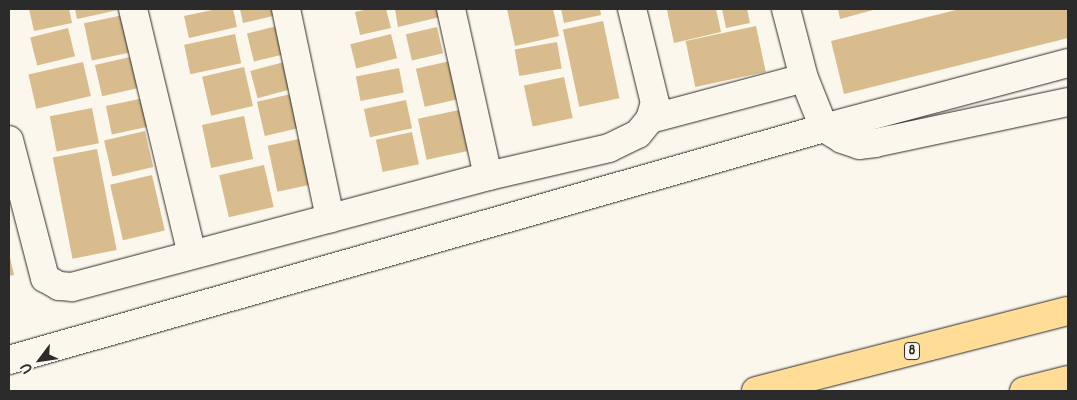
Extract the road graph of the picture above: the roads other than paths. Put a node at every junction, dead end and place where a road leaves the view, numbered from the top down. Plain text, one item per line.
1 (133, 9) edge
2 (286, 9) edge
3 (451, 9) edge
4 (632, 9) edge
5 (786, 9) edge
6 (1068, 63) edge
7 (804, 78) junction
8 (1068, 102) edge
9 (650, 119) junction
10 (824, 128) junction
11 (9, 140) edge
12 (488, 176) junction
13 (330, 218) junction
14 (192, 254) junction
15 (1068, 311) edge
16 (9, 360) edge
17 (1068, 380) edge
18 (756, 391) edge
19 (1024, 391) edge

1 - 14 street
2 - 13 street
3 - 12 street
4 - 9 street
5 - 7 street
6 - 10 street
7 - 9 street
7 - 10 street
8 - 10 street
9 - 12 street
10 - 16 street
11 - 14 street
12 - 13 street
13 - 14 street
15 - 18 highway, 8
17 - 19 highway

